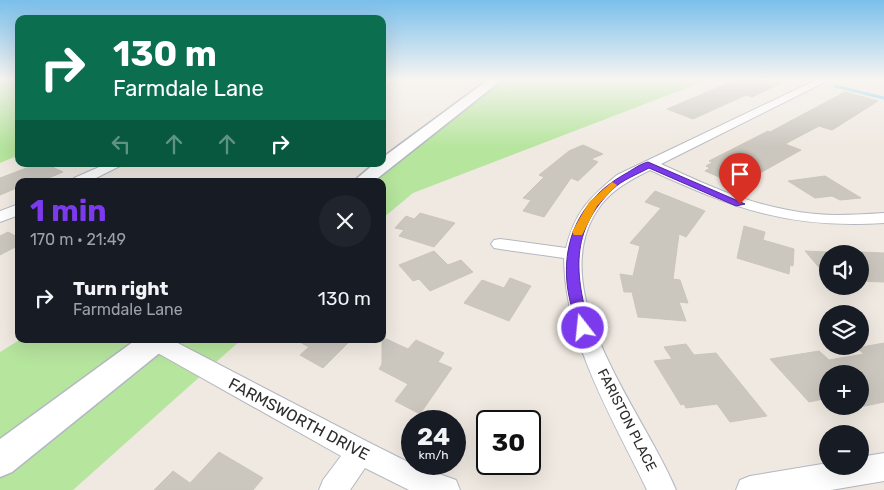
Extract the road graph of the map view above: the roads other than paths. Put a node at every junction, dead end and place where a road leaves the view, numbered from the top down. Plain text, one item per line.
1 (467, 102) edge
2 (778, 102) edge
3 (386, 163) edge
4 (648, 164) junction
5 (109, 167) edge
6 (381, 167) edge
7 (86, 178) edge
8 (367, 178) edge
9 (15, 211) edge
10 (0, 217) edge
11 (884, 218) edge
12 (500, 244) dead end
13 (572, 254) junction
14 (152, 343) edge
15 (161, 343) edge
16 (360, 452) junction
17 (0, 460) edge
18 (884, 467) edge
19 (333, 490) edge
20 (446, 490) edge
21 (662, 490) edge
22 (750, 490) edge

1 - 3 street
2 - 4 street, FARISTON PLACE
4 - 11 street
4 - 13 street, FARISTON PLACE
5 - 7 street
6 - 8 street
9 - 10 street
12 - 13 street
13 - 21 street, FARISTON PLACE
14 - 17 street
15 - 16 street, FARMSWORTH DRIVE
16 - 19 street
16 - 20 street, FARMSWORTH DRIVE
18 - 22 street

